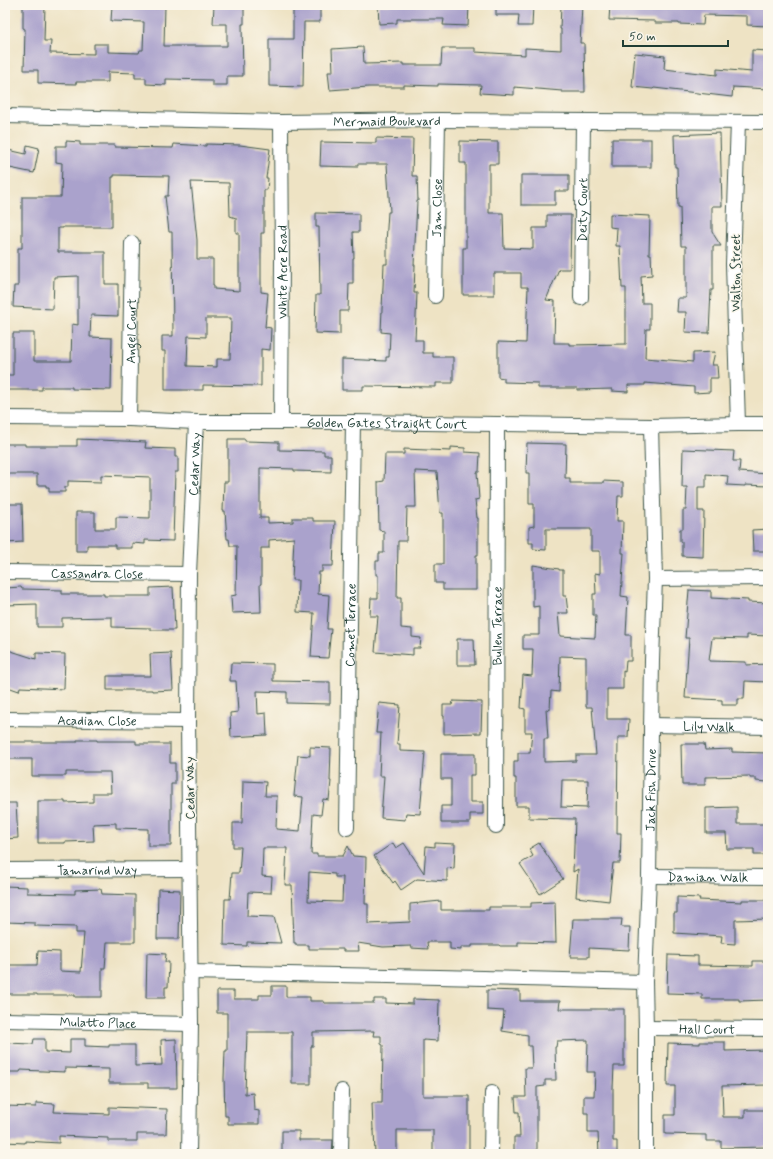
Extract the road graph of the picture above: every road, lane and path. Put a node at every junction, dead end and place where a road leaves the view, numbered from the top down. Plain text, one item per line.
1 (5, 116) edge
2 (438, 120) junction
3 (583, 121) junction
4 (281, 122) junction
5 (738, 122) junction
6 (768, 122) edge
7 (132, 243) dead end
8 (435, 296) dead end
9 (581, 298) dead end
10 (5, 418) edge
11 (129, 419) junction
12 (281, 421) junction
13 (196, 422) junction
14 (353, 422) junction
15 (738, 424) junction
16 (768, 424) edge
17 (497, 425) junction
18 (651, 426) junction
19 (5, 572) edge
20 (189, 574) junction
21 (768, 578) edge
22 (655, 579) junction
23 (5, 720) edge
24 (188, 721) junction
25 (651, 725) junction
26 (768, 727) edge
27 (496, 826) dead end
28 (347, 828) dead end
29 (190, 869) junction
30 (5, 870) edge
31 (649, 876) junction
32 (768, 877) edge
33 (190, 972) junction
34 (645, 982) junction
35 (5, 1020) edge
36 (191, 1024) junction
37 (646, 1028) junction
38 (768, 1029) edge
39 (342, 1091) dead end
40 (492, 1093) dead end
41 (189, 1154) edge
42 (341, 1154) edge
43 (491, 1154) edge
44 (646, 1154) edge

1 - 4 street, Mermaid Boulevard
2 - 3 street, Mermaid Boulevard
2 - 4 street, Mermaid Boulevard
2 - 8 street, Jam Close
3 - 5 street, Mermaid Boulevard
3 - 9 street, Deity Court
4 - 12 street, White Acre Road
5 - 6 street, Mermaid Boulevard
5 - 15 street, Walton Street
7 - 11 street, Angel Court
10 - 11 street, Golden Gates Straight Court
11 - 13 street, Golden Gates Straight Court
12 - 13 street, Golden Gates Straight Court
12 - 14 street, Golden Gates Straight Court
13 - 20 street, Cedar Way
14 - 17 street, Golden Gates Straight Court
14 - 28 street, Comet Terrace
15 - 16 street, Golden Gates Straight Court
15 - 18 street, Golden Gates Straight Court
17 - 18 street, Golden Gates Straight Court
17 - 27 street, Bullen Terrace
18 - 22 street, Jack Fish Drive
19 - 20 street, Cassandra Close
20 - 24 street, Cedar Way
21 - 22 street
22 - 25 street, Jack Fish Drive
23 - 24 street, Acadian Close
24 - 29 street, Cedar Way
25 - 26 street, Lily Walk
25 - 31 street, Jack Fish Drive
29 - 30 street, Tamarind Way
29 - 33 street, Cedar Way
31 - 32 street, Damian Walk
31 - 34 street, Jack Fish Drive
33 - 34 street
33 - 36 street, Cedar Way
34 - 37 street, Jack Fish Drive
35 - 36 street, Mulatto Place
36 - 41 street, Cedar Way
37 - 38 street, Hall Court
37 - 44 street, Jack Fish Drive
39 - 42 street
40 - 43 street

